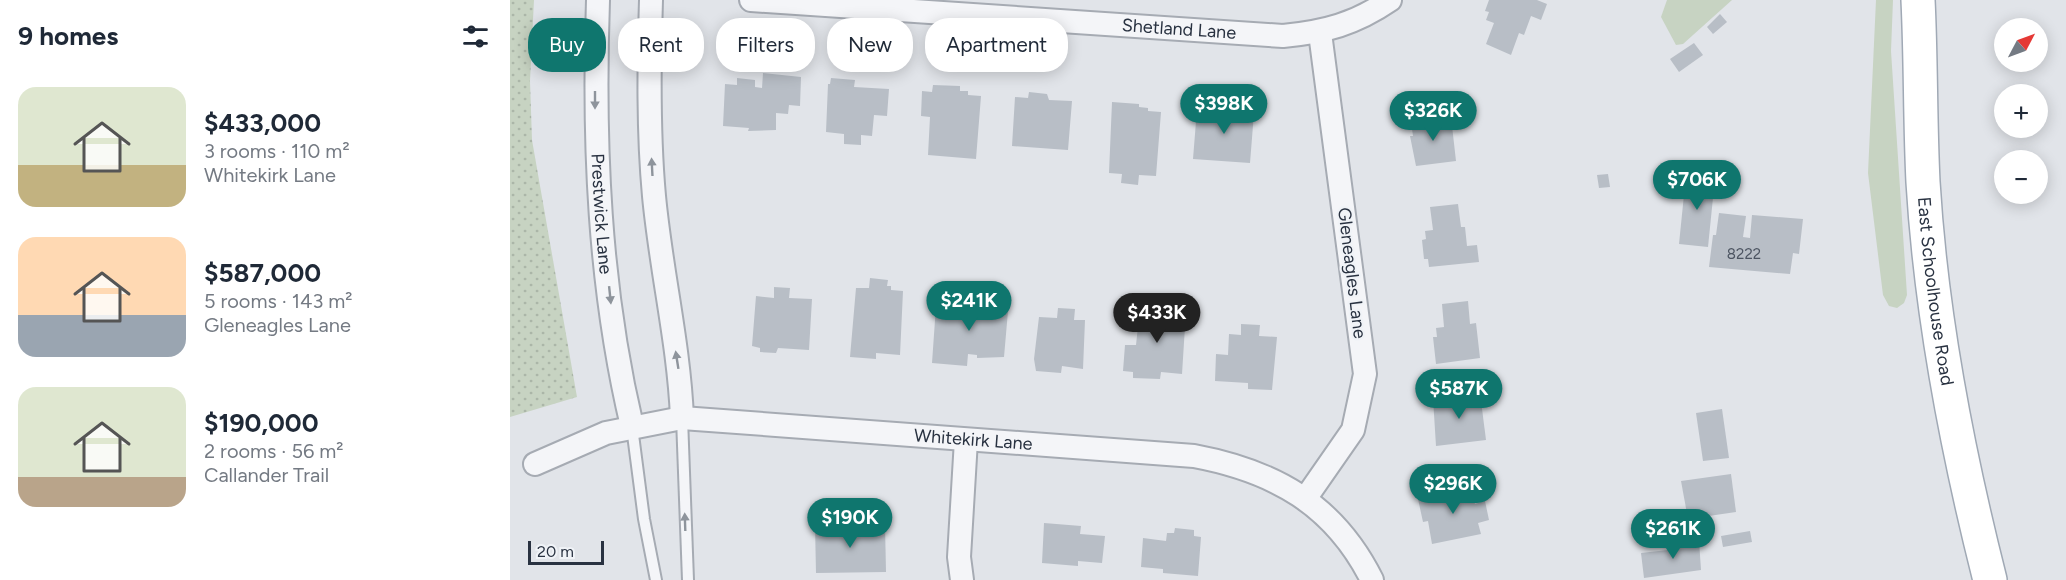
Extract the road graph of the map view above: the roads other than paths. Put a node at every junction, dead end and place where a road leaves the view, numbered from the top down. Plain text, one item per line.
1 (598, 0) edge
2 (651, 0) edge
3 (751, 0) edge
4 (1390, 0) edge
5 (1918, 0) edge
6 (1320, 33) junction
7 (682, 418) junction
8 (632, 426) junction
9 (966, 440) junction
10 (535, 464) dead end
11 (1305, 499) junction
12 (656, 580) edge
13 (688, 580) edge
14 (962, 580) edge
15 (1372, 580) edge
16 (1990, 580) edge

1 -> 8 street, Prestwick Lane
7 -> 2 street
3 - 6 street, Shetland Lane
4 - 6 street, Shetland Lane
5 - 16 main road, East Schoolhouse Road
6 - 11 street, Gleneagles Lane
7 - 8 street, Whitekirk Lane
7 - 9 street, Whitekirk Lane
13 -> 7 lane
8 - 10 street, Whitekirk Lane
8 - 12 lane
9 - 11 street, Whitekirk Lane
9 - 14 street
11 - 15 street, Whitekirk Lane

